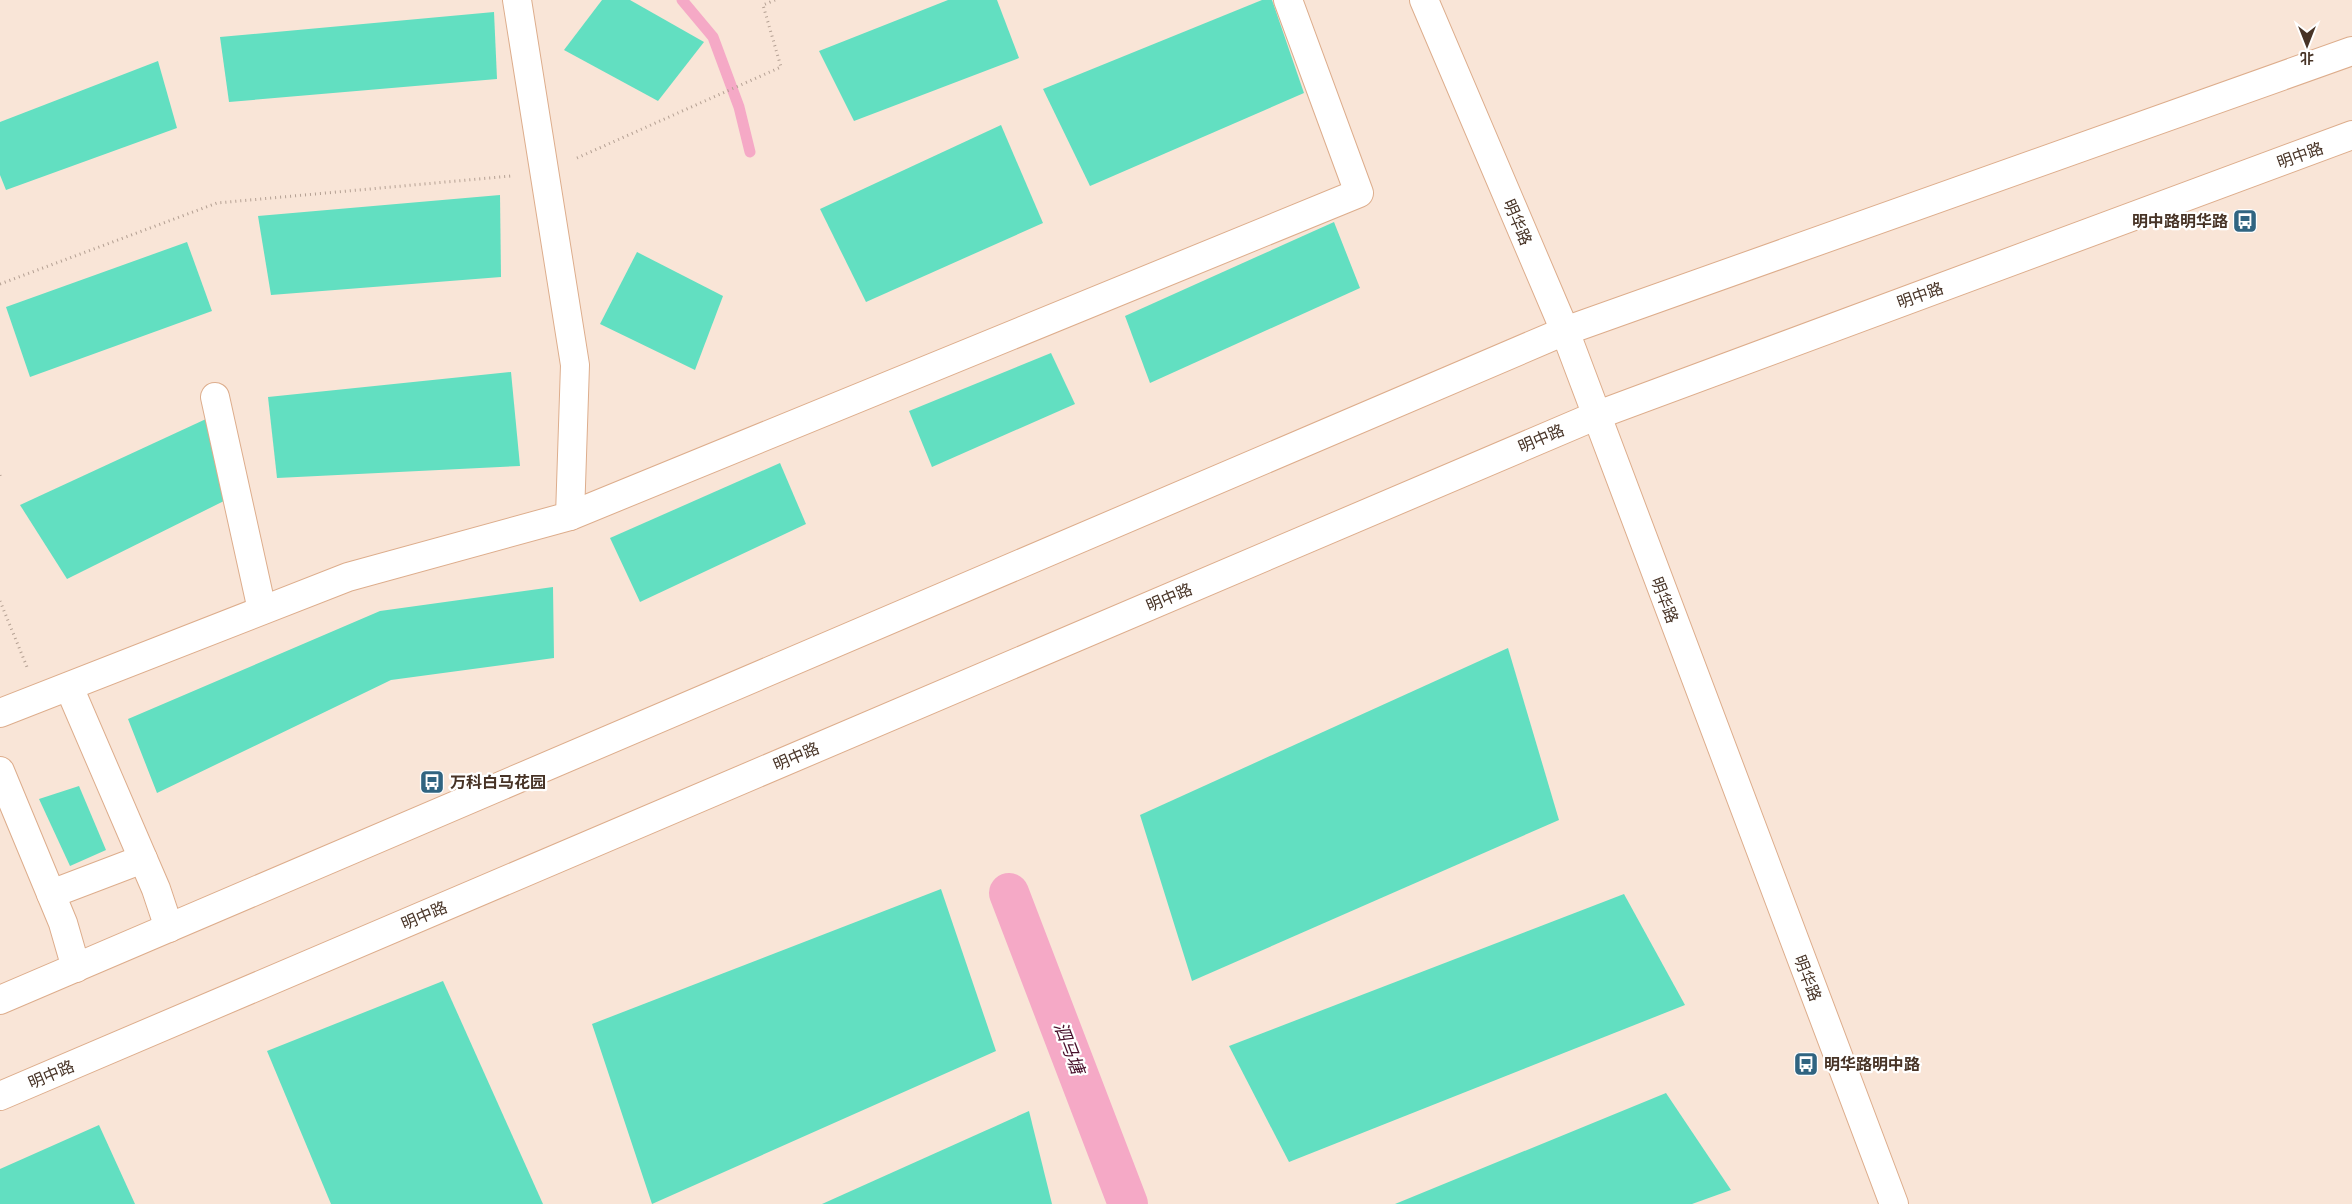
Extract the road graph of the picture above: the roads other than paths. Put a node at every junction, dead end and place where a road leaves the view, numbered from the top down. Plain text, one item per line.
1 (518, 0) edge
2 (1288, 0) edge
3 (1424, 0) edge
4 (2352, 51) edge
5 (2352, 135) edge
6 (1565, 331) junction
7 (215, 397) dead end
8 (1595, 416) junction
9 (570, 516) junction
10 (262, 610) junction
11 (69, 687) junction
12 (0, 713) edge
13 (0, 771) edge
14 (143, 859) junction
15 (51, 894) junction
16 (169, 928) junction
17 (76, 968) junction
18 (0, 1000) edge
19 (0, 1096) edge
20 (1894, 1204) edge

1 - 9 main road
2 - 9 main road
3 - 6 main road, 明华路
4 - 6 main road
5 - 8 main road, 明中路
6 - 8 main road, 明华路
6 - 16 main road
7 - 10 main road
8 - 19 main road, 明中路
8 - 20 main road, 明华路
9 - 10 main road
10 - 11 main road
11 - 12 main road
11 - 14 main road
13 - 15 main road
14 - 15 main road
14 - 16 main road
15 - 17 main road
16 - 17 main road
17 - 18 main road

